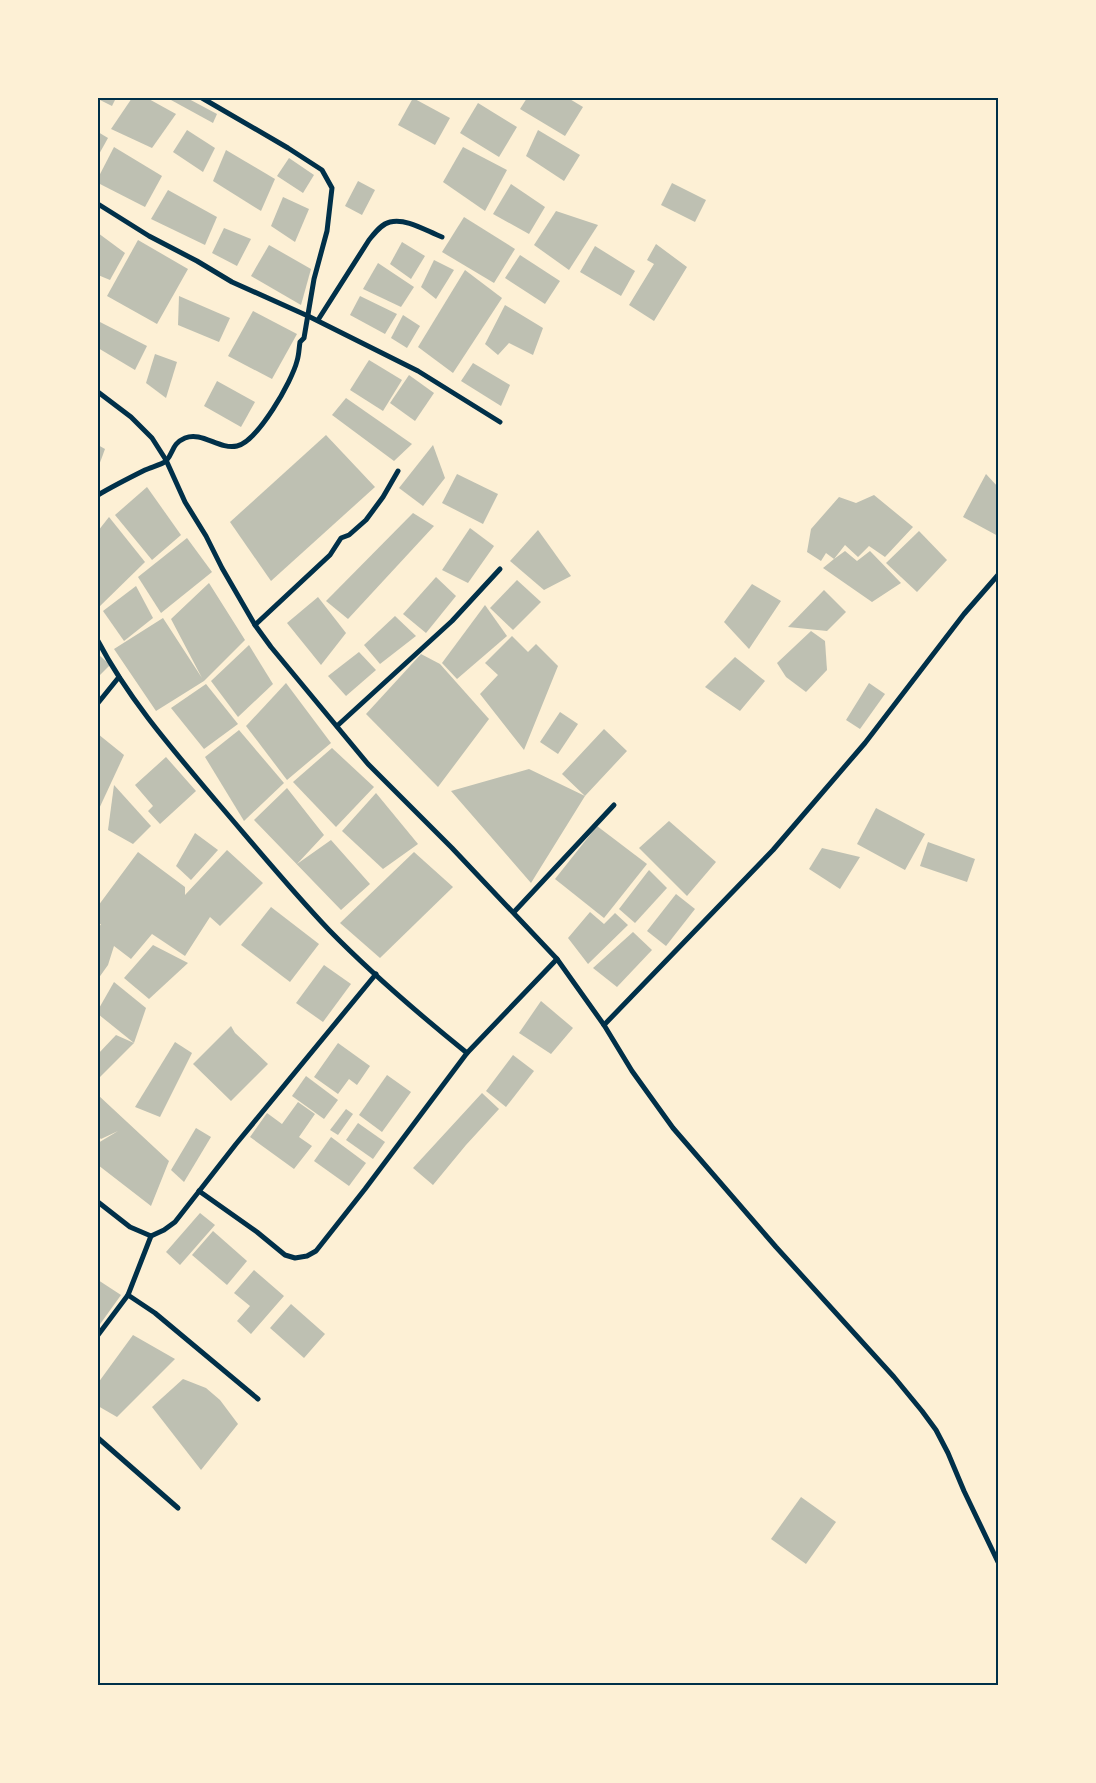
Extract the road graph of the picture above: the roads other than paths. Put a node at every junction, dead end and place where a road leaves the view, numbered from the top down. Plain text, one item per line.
1 (202, 98) edge
2 (98, 204) edge
3 (442, 237) dead end
4 (308, 316) junction
5 (318, 320) junction
6 (98, 392) edge
7 (500, 422) dead end
8 (166, 460) junction
9 (398, 471) dead end
10 (98, 495) edge
11 (500, 569) dead end
12 (998, 575) edge
13 (255, 625) junction
14 (98, 641) edge
15 (119, 677) junction
16 (98, 703) edge
17 (337, 726) junction
18 (614, 804) dead end
19 (514, 912) junction
20 (558, 959) junction
21 (376, 974) junction
22 (604, 1025) junction
23 (467, 1054) junction
24 (199, 1191) junction
25 (98, 1202) edge
26 (151, 1236) junction
27 (128, 1295) junction
28 (98, 1335) edge
29 (258, 1399) dead end
30 (98, 1438) edge
31 (178, 1508) dead end
32 (998, 1562) edge

1 - 4 street
2 - 4 street
3 - 5 street
4 - 5 street
4 - 8 street
5 - 7 street
6 - 8 street
8 - 10 street
8 - 13 street
9 - 13 street
11 - 17 street
12 - 22 street
13 - 17 street
14 - 15 street
15 - 16 street
15 - 21 street
17 - 19 street
18 - 19 street
19 - 20 street
20 - 22 street
20 - 23 street
21 - 23 street
21 - 24 street
22 - 32 street
23 - 24 street
24 - 26 street
25 - 26 street
26 - 27 street
27 - 28 street
27 - 29 street
30 - 31 street

